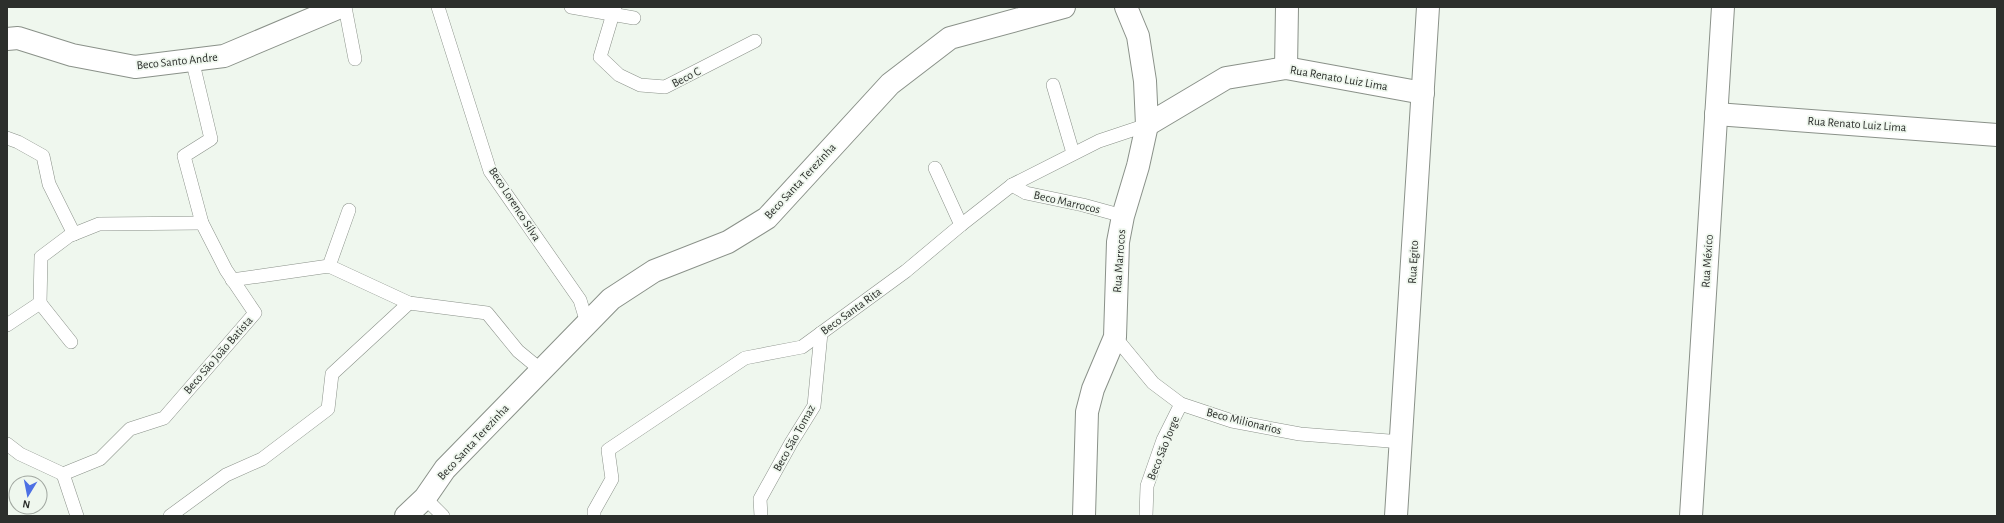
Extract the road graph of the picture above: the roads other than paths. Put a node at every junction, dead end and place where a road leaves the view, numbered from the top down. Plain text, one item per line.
1 (340, 7) edge
2 (345, 7) edge
3 (438, 7) edge
4 (571, 7) edge
5 (1064, 7) edge
6 (1126, 7) edge
7 (1287, 7) edge
8 (1428, 7) edge
9 (1723, 7) edge
10 (613, 11) edge
11 (634, 18) dead end
12 (7, 39) edge
13 (755, 40) dead end
14 (355, 59) dead end
15 (192, 60) junction
16 (1286, 68) junction
17 (1053, 85) dead end
18 (1423, 93) junction
19 (1716, 114) junction
20 (1148, 125) junction
21 (1997, 135) edge
22 (7, 138) edge
23 (1073, 153) junction
24 (935, 168) dead end
25 (1012, 185) junction
26 (349, 210) dead end
27 (1123, 216) junction
28 (202, 223) junction
29 (961, 224) junction
30 (74, 234) junction
31 (329, 266) junction
32 (232, 280) junction
33 (409, 302) junction
34 (40, 303) junction
35 (587, 323) junction
36 (7, 325) edge
37 (821, 333) junction
38 (1115, 337) junction
39 (70, 342) dead end
40 (541, 370) junction
41 (1181, 404) junction
42 (1402, 442) junction
43 (7, 444) edge
44 (63, 474) junction
45 (425, 498) junction
46 (77, 516) edge
47 (170, 516) edge
48 (406, 516) edge
49 (443, 516) edge
50 (594, 516) edge
51 (760, 516) edge
52 (1084, 516) edge
53 (1146, 516) edge
54 (1396, 516) edge
55 (1691, 516) edge

1 - 15 street, Beco Santo Andre
2 - 14 lane
3 - 35 lane, Beco Lorenco Silva
4 - 10 lane
5 - 35 street, Beco Santa Terezinha
6 - 20 street, Rua Marrocos
7 - 16 street
8 - 18 street, Rua Egito
9 - 19 street, Rua México
10 - 11 lane
10 - 13 lane, Beco C
12 - 15 street, Beco Santo Andre
15 - 28 lane, Beco São João Batista
16 - 18 street, Rua Renato Luiz Lima
16 - 20 street, Rua Renato Luiz Lima
17 - 23 lane
18 - 42 street, Rua Egito
19 - 21 street, Rua Renato Luiz Lima
19 - 55 street, Rua México
20 - 23 lane, Beco Santa Rita
20 - 27 street, Rua Marrocos
22 - 30 lane
23 - 25 lane, Beco Santa Rita
24 - 29 lane
25 - 27 lane, Beco Marrocos
25 - 29 lane, Beco Santa Rita
26 - 31 lane
27 - 38 street, Rua Marrocos
28 - 30 lane
28 - 32 lane, Beco São João Batista
29 - 37 lane, Beco Santa Rita
30 - 34 lane
31 - 32 lane
31 - 33 lane
32 - 44 lane, Beco São João Batista
33 - 40 lane
33 - 47 lane
34 - 36 lane
34 - 39 lane
35 - 40 street, Beco Santa Terezinha
37 - 50 lane, Beco Santa Rita
37 - 51 lane, Beco São Tomaz
38 - 41 lane, Beco Milionarios
38 - 52 street, Rua Marrocos
40 - 45 street, Beco Santa Terezinha
41 - 42 lane, Beco Milionarios
41 - 53 lane, Beco São Jorge
42 - 54 street, Rua Egito
43 - 44 lane
44 - 46 lane
45 - 48 street, Beco Santa Terezinha
45 - 49 lane

